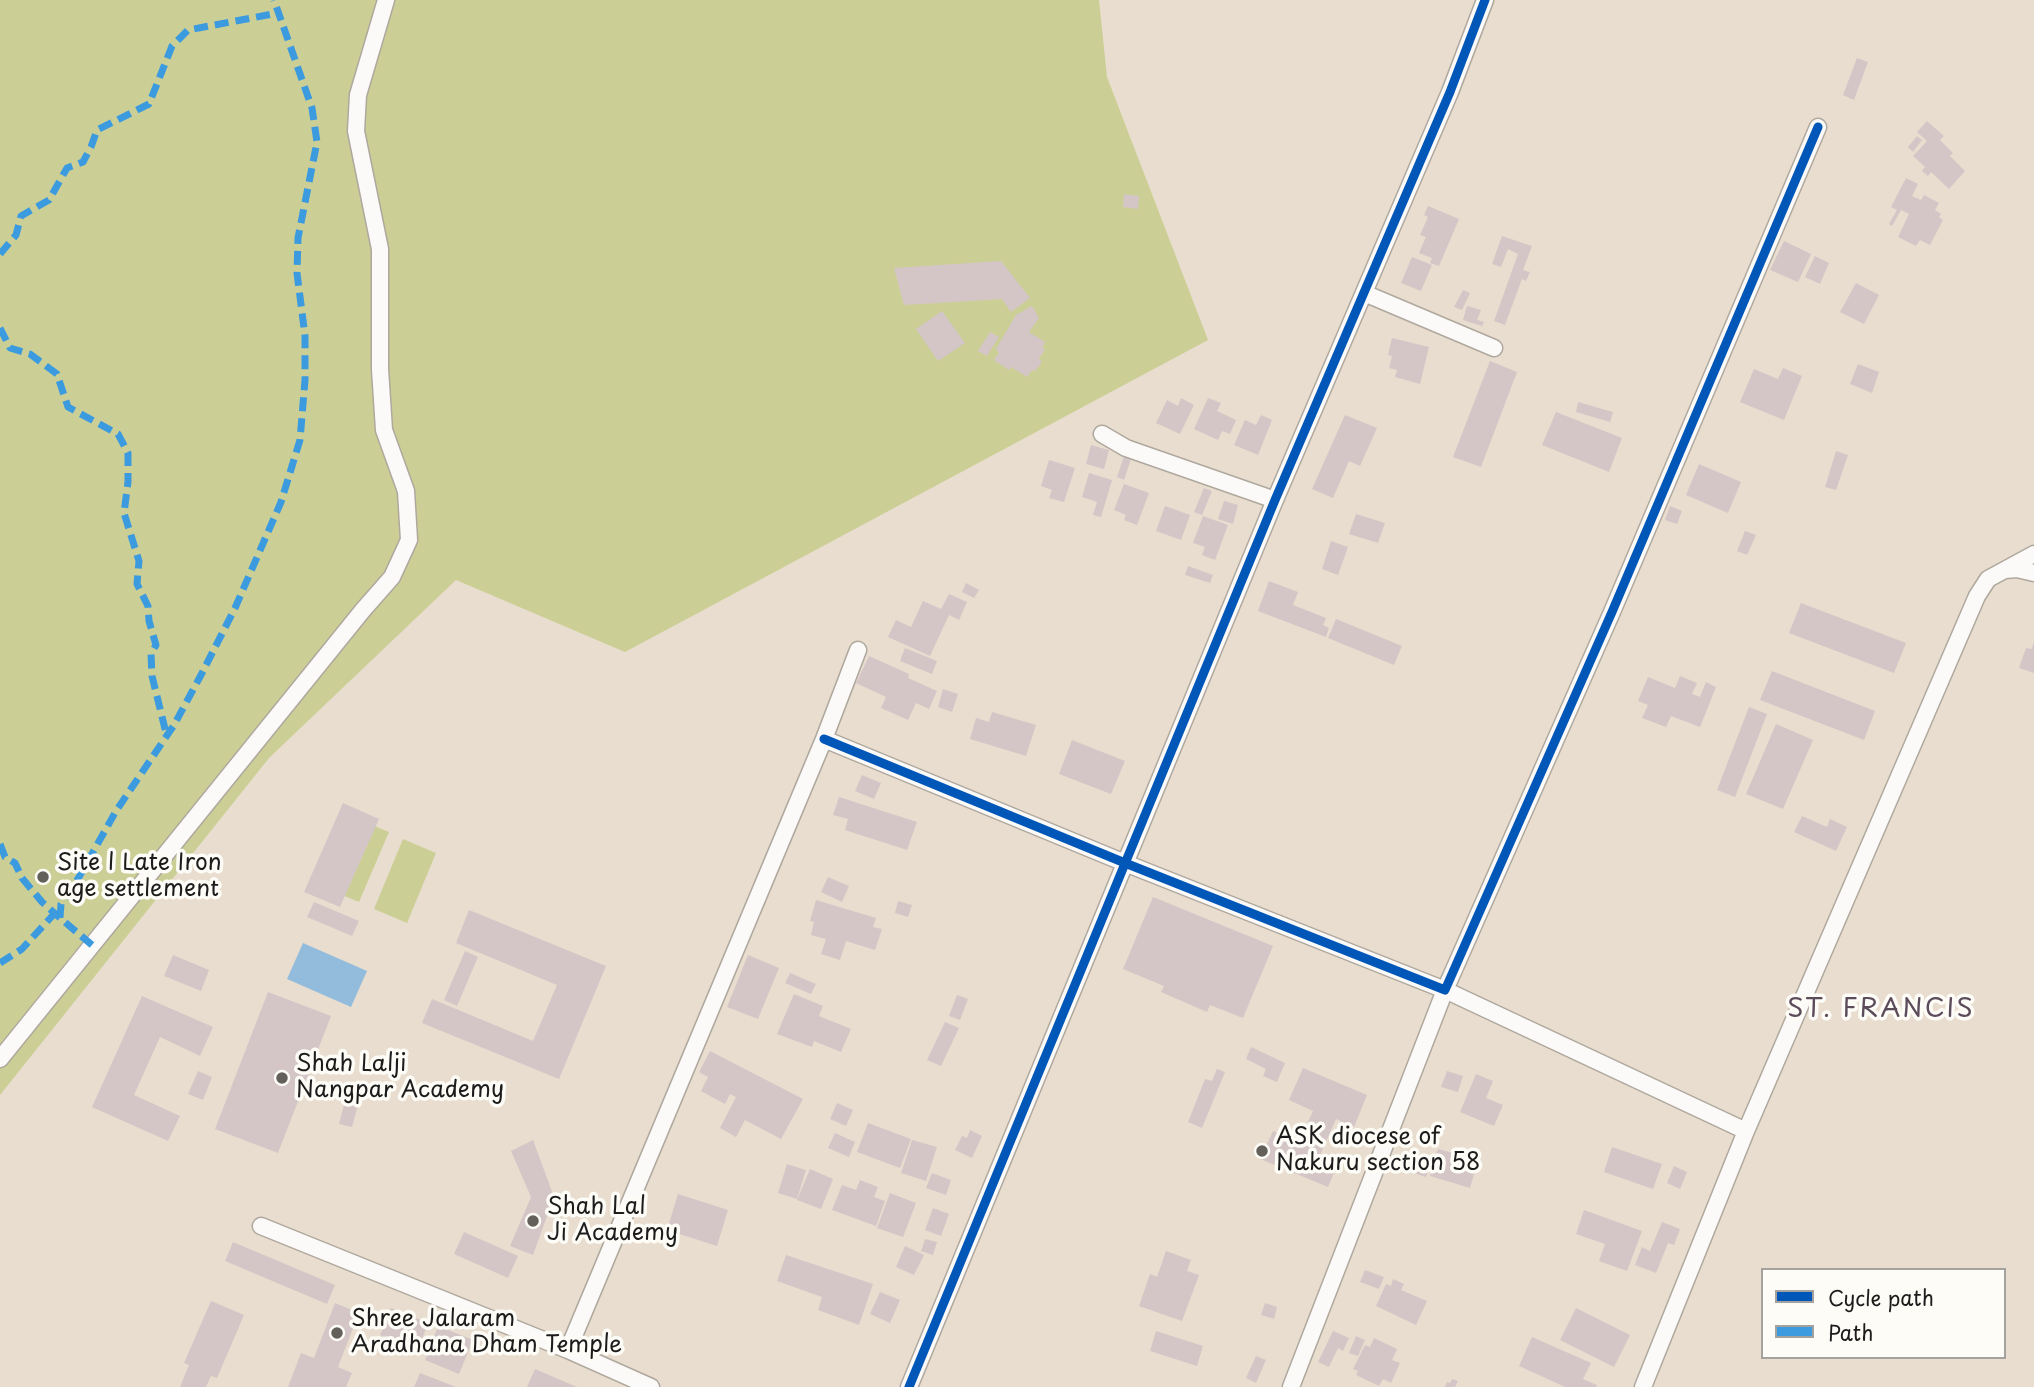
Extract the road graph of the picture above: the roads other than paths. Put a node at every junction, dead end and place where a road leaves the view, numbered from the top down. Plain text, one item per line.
1 (386, 0) edge
2 (1485, 0) edge
3 (1818, 127) dead end
4 (1364, 293) junction
5 (1494, 348) dead end
6 (1102, 434) dead end
7 (1275, 500) junction
8 (2034, 554) edge
9 (2003, 570) junction
10 (2034, 573) edge
11 (858, 650) dead end
12 (824, 739) junction
13 (1125, 863) junction
14 (1445, 990) junction
15 (0, 1059) edge
16 (1746, 1131) junction
17 (261, 1226) dead end
18 (568, 1350) junction
19 (651, 1387) edge
20 (909, 1387) edge
21 (1291, 1387) edge
22 (1643, 1387) edge

1 - 15 street
2 - 4 street
3 - 14 street
4 - 5 street
4 - 7 street
6 - 7 street
7 - 13 street
8 - 9 street
9 - 10 street
9 - 16 street
11 - 12 street
12 - 13 street
12 - 18 street
13 - 14 street
13 - 20 street
14 - 16 street
14 - 21 street
16 - 22 street
17 - 18 street
18 - 19 street

